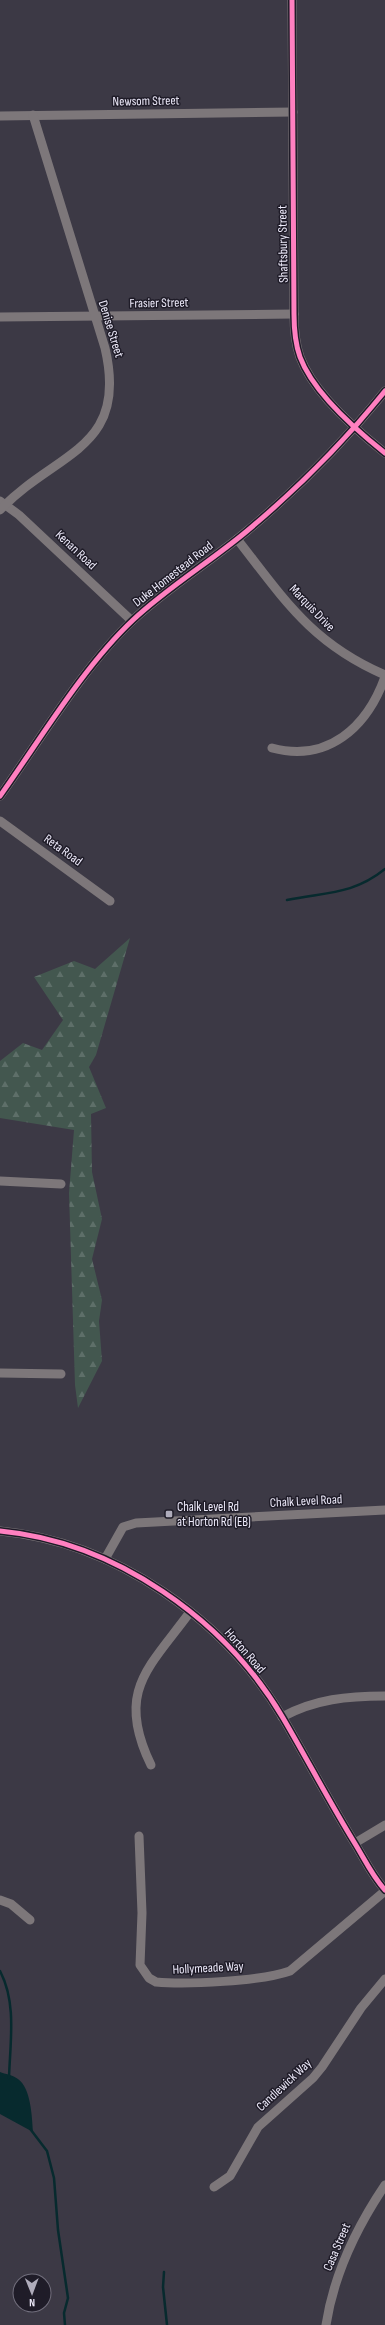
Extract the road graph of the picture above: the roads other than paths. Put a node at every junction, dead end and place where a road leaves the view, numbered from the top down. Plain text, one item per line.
1 (292, 0) edge
2 (292, 112) junction
3 (32, 115) junction
4 (0, 116) edge
5 (294, 314) junction
6 (94, 316) junction
7 (0, 317) edge
8 (385, 391) edge
9 (355, 426) junction
10 (385, 453) edge
11 (2, 505) edge
12 (237, 539) junction
13 (132, 621) junction
14 (385, 676) edge
15 (272, 748) dead end
16 (0, 796) edge
17 (0, 821) edge
18 (110, 901) dead end
19 (0, 1181) edge
20 (61, 1184) dead end
21 (0, 1373) edge
22 (60, 1374) dead end
23 (385, 1510) edge
24 (0, 1531) edge
25 (105, 1559) junction
26 (190, 1612) junction
27 (385, 1696) edge
28 (282, 1717) junction
29 (151, 1765) dead end
30 (385, 1825) edge
31 (139, 1836) dead end
32 (355, 1843) junction
33 (385, 1890) edge
34 (0, 1900) edge
35 (30, 1920) dead end
36 (385, 1979) edge
37 (385, 2185) edge
38 (214, 2187) dead end
39 (326, 2325) edge

1 - 2 street, Shaftsbury Street
2 - 3 street, Newsom Street
2 - 5 street, Shaftsbury Street
3 - 4 street, Newsom Street
3 - 6 street, Denise Street
5 - 6 street, Frasier Street
5 - 9 street, Shaftsbury Street
6 - 7 street, Frasier Street
6 - 11 street, Denise Street
8 - 9 street, Duke Homestead Road
9 - 10 street, Shaftsbury Street
9 - 12 street, Duke Homestead Road
11 - 13 street, Kenan Road
12 - 13 street, Duke Homestead Road
12 - 14 street, Marquis Drive
13 - 16 street, Duke Homestead Road
14 - 15 street
17 - 18 street, Reta Road
19 - 20 street
21 - 22 street
23 - 25 street, Chalk Level Road
24 - 25 street, Horton Road
25 - 26 street, Horton Road
26 - 28 street, Horton Road
26 - 29 street
27 - 28 street
28 - 32 street, Horton Road
30 - 32 street
31 - 33 street, Hollymeade Way
32 - 33 street, Horton Road
34 - 35 street
36 - 38 street, Candlewick Way
37 - 39 street, Casa Street

